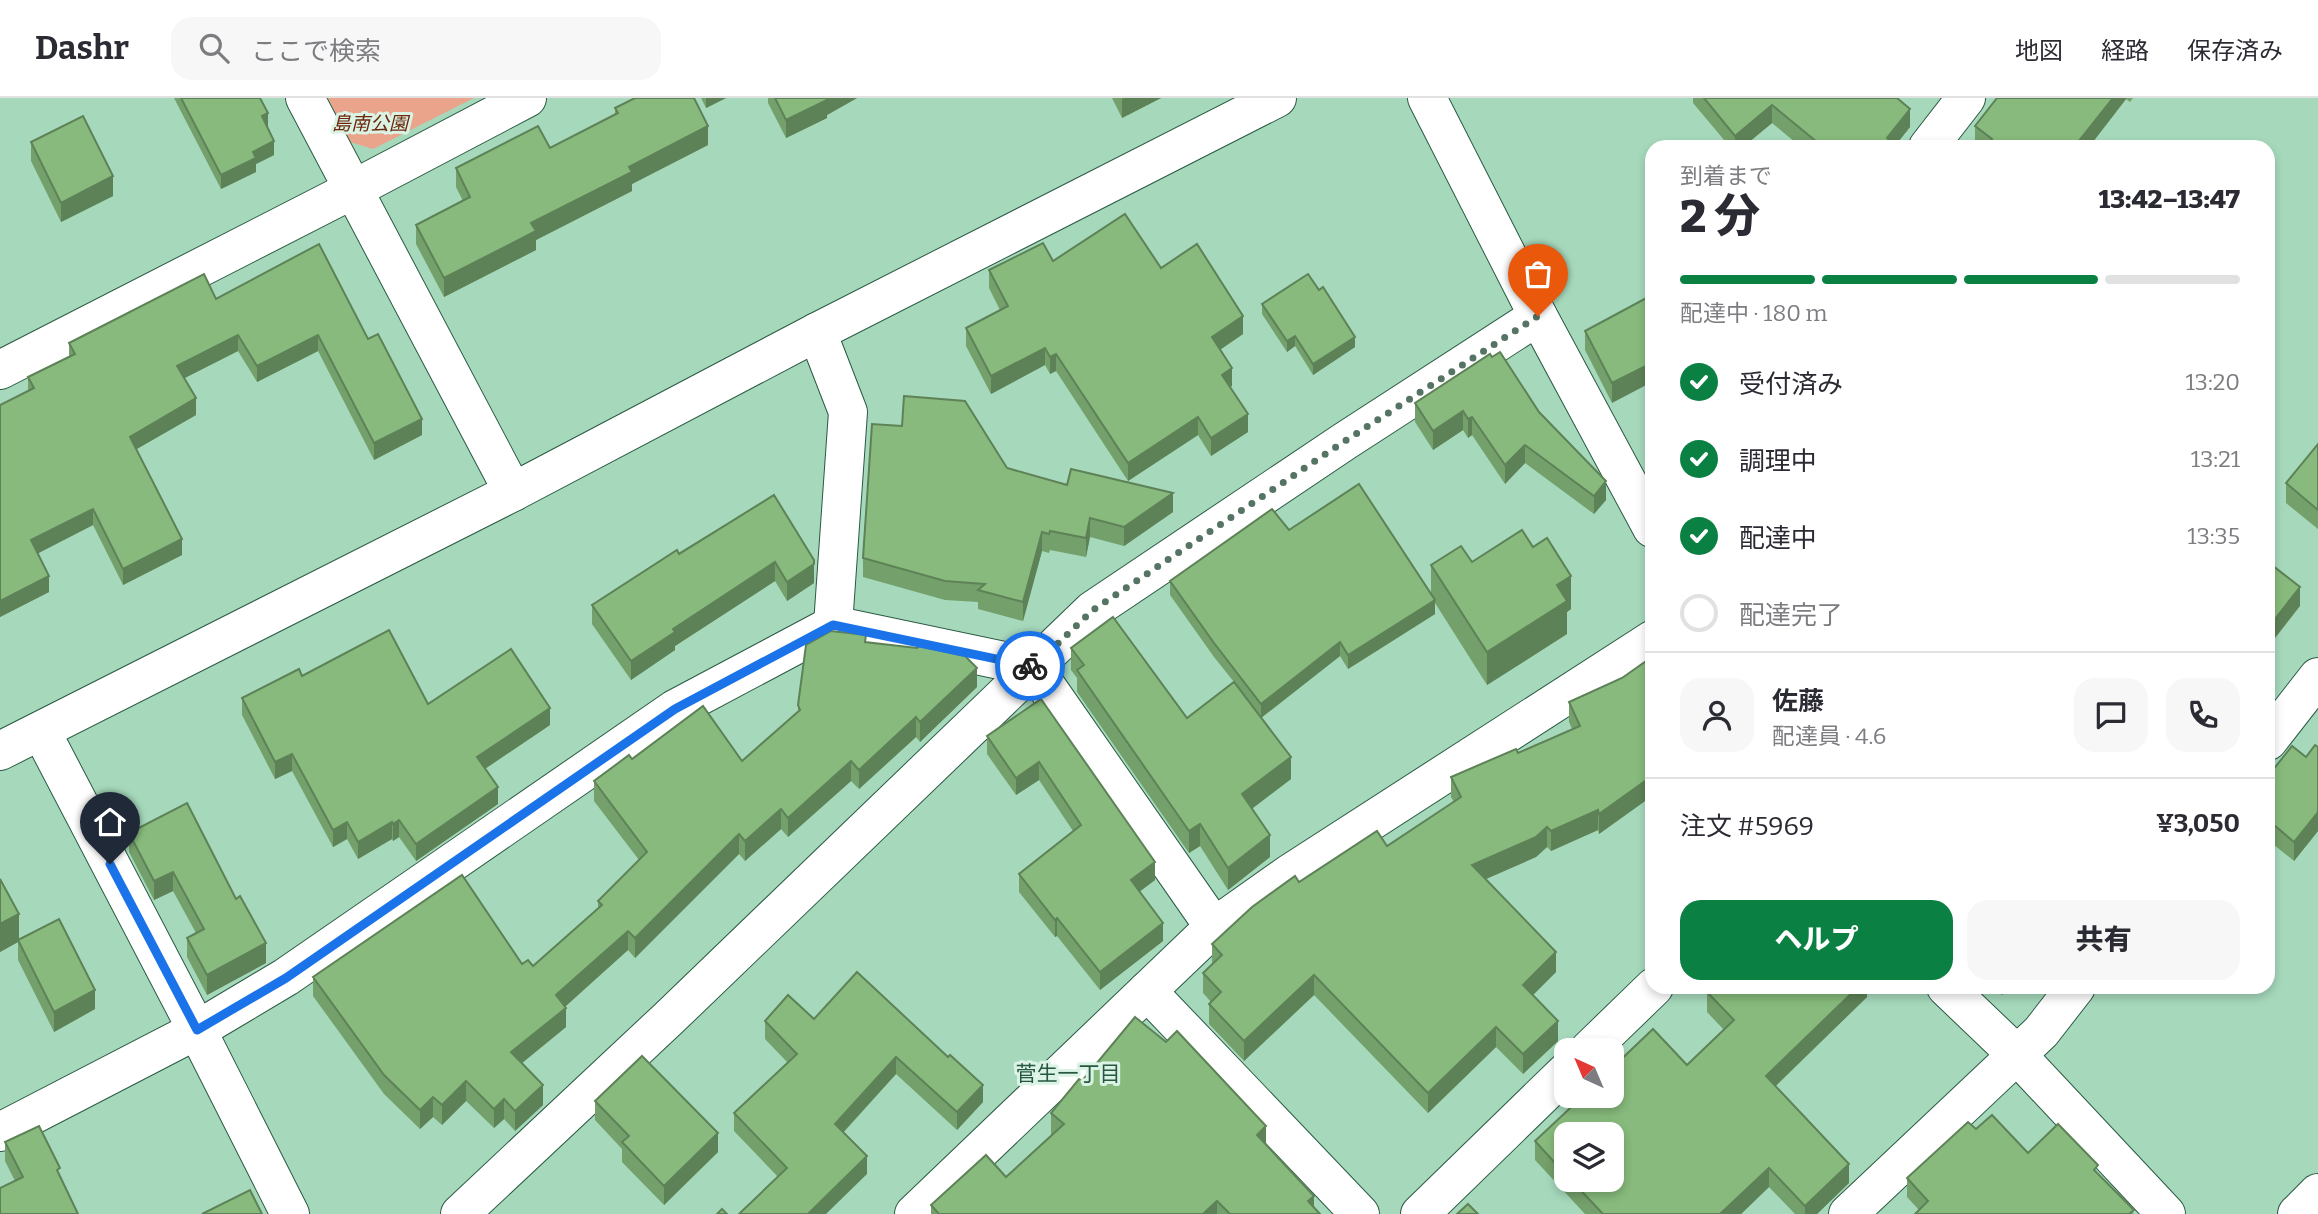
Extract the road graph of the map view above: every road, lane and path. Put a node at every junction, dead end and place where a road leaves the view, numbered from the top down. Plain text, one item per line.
1 (305, 98) edge
2 (527, 98) edge
3 (1277, 98) edge
4 (1427, 98) edge
5 (1966, 98) edge
6 (1933, 140) edge
7 (352, 190) junction
8 (1538, 316) junction
9 (817, 332) junction
10 (0, 370) edge
11 (513, 492) junction
12 (1645, 506) edge
13 (833, 625) junction
14 (1645, 645) edge
15 (1033, 667) junction
16 (2318, 677) edge
17 (41, 731) junction
18 (2275, 732) edge
19 (0, 751) edge
20 (1214, 927) junction
21 (1147, 991) junction
22 (1647, 994) edge
23 (1953, 994) edge
24 (2071, 994) edge
25 (197, 1030) junction
26 (1601, 1038) edge
27 (2016, 1054) junction
28 (1554, 1084) edge
29 (0, 1132) edge
30 (2318, 1193) edge
31 (290, 1214) edge
32 (460, 1214) edge
33 (914, 1214) edge
34 (1360, 1214) edge
35 (1420, 1214) edge
36 (1848, 1214) edge
37 (2166, 1214) edge
38 (2297, 1214) edge

1 - 7 street
2 - 7 street
3 - 9 street
4 - 8 street
5 - 6 street
7 - 10 street
7 - 11 street
8 - 12 street
8 - 15 street
9 - 11 street
9 - 13 street
11 - 17 street
13 - 15 street
13 - 25 street
14 - 20 street
15 - 20 street
15 - 32 street
16 - 18 street
17 - 19 street
17 - 25 street
20 - 21 street
21 - 33 street
21 - 34 street
22 - 26 street
23 - 27 street
24 - 27 street
25 - 29 street
25 - 31 street
27 - 36 street
27 - 37 street
28 - 35 street
30 - 38 street

